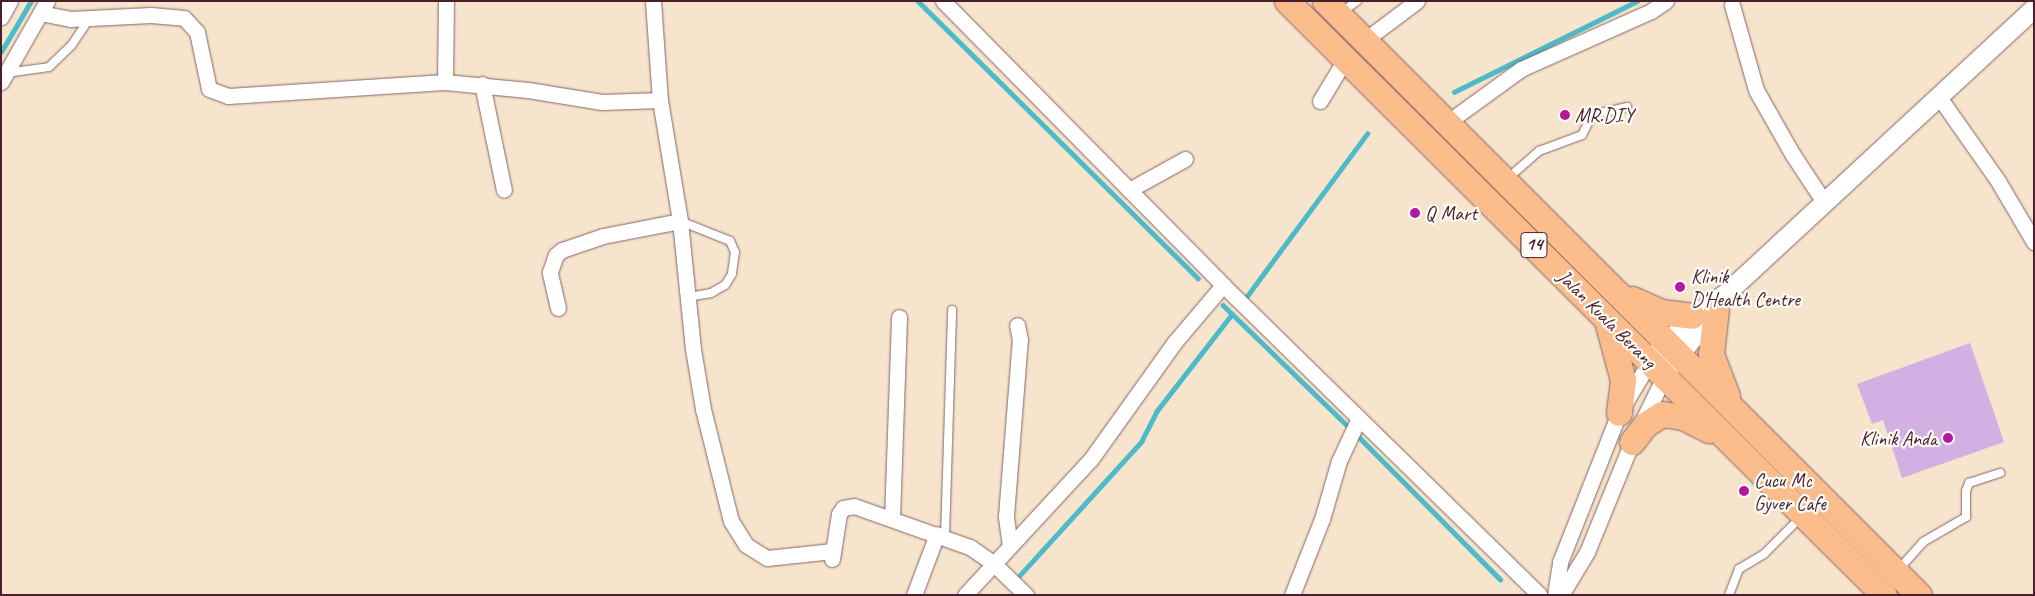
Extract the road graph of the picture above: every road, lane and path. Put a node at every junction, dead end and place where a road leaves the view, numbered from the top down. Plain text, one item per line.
1 (10, 1) edge
2 (446, 1) edge
3 (653, 1) edge
4 (943, 1) edge
5 (1287, 1) edge
6 (1666, 1) edge
7 (1408, 3) edge
8 (1732, 4) dead end
9 (1340, 6) edge
10 (43, 7) edge
11 (2034, 8) edge
12 (1, 17) edge
13 (90, 18) junction
14 (1365, 40) junction
15 (1346, 58) junction
16 (4, 77) edge
17 (445, 82) junction
18 (482, 84) junction
19 (1939, 97) junction
20 (660, 100) junction
21 (1320, 101) dead end
22 (1627, 107) dead end
23 (1448, 122) junction
24 (1186, 159) dead end
25 (1506, 180) junction
26 (504, 190) dead end
27 (1129, 190) junction
28 (1824, 202) junction
29 (680, 220) junction
30 (2034, 242) edge
31 (1611, 284) junction
32 (1223, 285) junction
33 (689, 297) junction
34 (1721, 302) junction
35 (558, 308) dead end
36 (952, 310) dead end
37 (1692, 316) junction
38 (899, 317) dead end
39 (1606, 317) junction
40 (1017, 324) dead end
41 (1671, 347) junction
42 (1657, 369) junction
43 (1734, 409) junction
44 (1619, 413) junction
45 (1359, 418) junction
46 (1722, 437) junction
47 (1632, 442) junction
48 (2000, 472) dead end
49 (1803, 515) junction
50 (892, 519) junction
51 (941, 536) junction
52 (1010, 546) junction
53 (994, 564) junction
54 (1896, 572) junction
55 (914, 595) edge
56 (965, 595) edge
57 (1026, 595) edge
58 (1292, 595) edge
59 (1540, 595) edge
60 (1555, 595) edge
61 (1561, 595) edge
62 (1729, 595) edge
63 (1884, 595) edge
64 (1919, 595) edge

1 - 12 street
2 - 17 street
3 - 20 street
4 - 27 street
5 - 15 highway, Jalan Kuala Berang / 14
6 - 23 street
7 - 14 street
8 - 28 street
9 - 14 highway, Jalan Kuala Berang / 14
10 - 13 street
10 - 16 street
11 - 19 street
13 - 16 lane
13 - 17 street
14 - 23 highway, Jalan Kuala Berang / 14
15 - 21 street
15 - 39 highway, Jalan Kuala Berang / 14
17 - 18 street
18 - 20 street
18 - 26 street
19 - 28 street
19 - 30 street
20 - 29 street
22 - 25 lane
23 - 25 highway, Jalan Kuala Berang / 14
24 - 27 street
25 - 31 highway, Jalan Kuala Berang / 14
27 - 32 street
28 - 34 street
29 - 33 street
29 - 33 lane
29 - 35 street
31 - 37 highway
31 - 41 highway, Jalan Kuala Berang / 14
32 - 45 street
32 - 52 street
33 - 50 street
34 - 37 street
34 - 41 street
34 - 43 highway
36 - 51 lane
37 - 41 street
38 - 50 street
39 - 42 highway, Jalan Kuala Berang / 14
39 - 44 highway
40 - 52 street
41 - 42 street
41 - 43 highway, Jalan Kuala Berang / 14
42 - 44 street
42 - 46 highway, Jalan Kuala Berang / 14
42 - 47 street
43 - 54 highway, Jalan Kuala Berang / 14
44 - 60 street
45 - 58 street
45 - 59 street
46 - 47 highway
46 - 49 highway, Jalan Kuala Berang / 14
47 - 61 street
48 - 54 lane
49 - 62 lane
49 - 63 highway, Jalan Kuala Berang / 14
50 - 51 street
51 - 53 street
51 - 55 street
52 - 53 street
53 - 56 street
53 - 57 street
54 - 64 highway, Jalan Kuala Berang / 14

